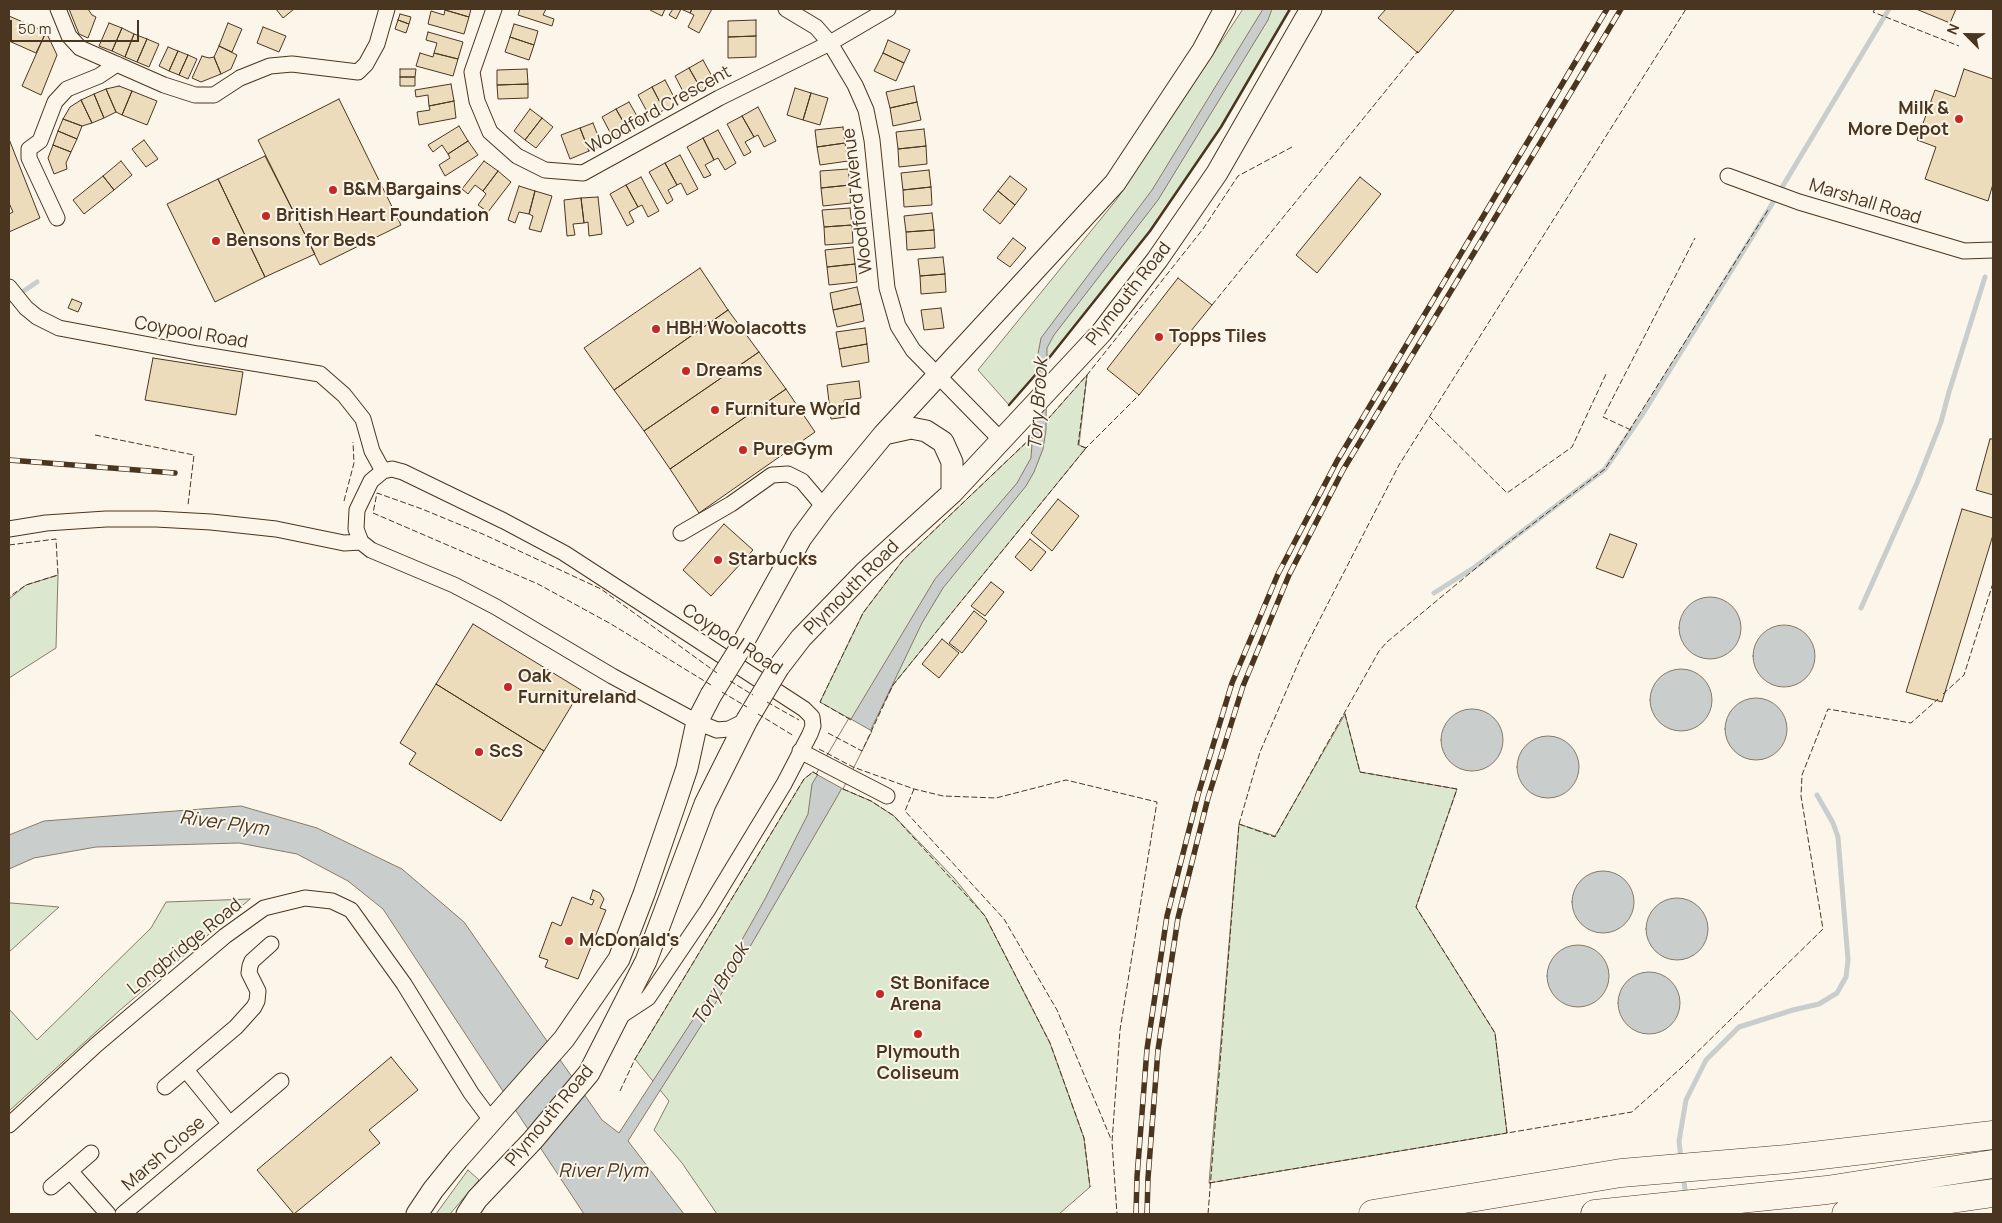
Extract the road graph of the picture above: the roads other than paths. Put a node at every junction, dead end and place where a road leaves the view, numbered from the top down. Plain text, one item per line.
1 (58, 9) edge
2 (387, 9) edge
3 (494, 9) edge
4 (786, 9) edge
5 (888, 9) edge
6 (1225, 9) edge
7 (1311, 9) edge
8 (830, 43) junction
9 (117, 64) junction
10 (1728, 176) dead end
11 (57, 218) dead end
12 (1993, 250) edge
13 (9, 288) edge
14 (937, 376) junction
15 (884, 434) junction
16 (1001, 440) junction
17 (383, 471) junction
18 (952, 493) junction
19 (824, 507) junction
20 (9, 529) edge
21 (681, 533) dead end
22 (361, 542) junction
23 (747, 720) junction
24 (697, 722) junction
25 (800, 751) junction
26 (887, 796) dead end
27 (271, 944) dead end
28 (619, 1017) junction
29 (186, 1070) junction
30 (282, 1081) dead end
31 (165, 1087) dead end
32 (491, 1120) junction
33 (229, 1123) junction
34 (9, 1125) edge
35 (1993, 1135) edge
36 (91, 1153) dead end
37 (1993, 1164) edge
38 (70, 1171) junction
39 (51, 1187) dead end
40 (1993, 1193) edge
41 (108, 1214) edge
42 (123, 1214) edge
43 (417, 1214) edge
44 (467, 1214) edge
45 (1373, 1214) edge
46 (1595, 1214) edge
47 (1846, 1214) edge

1 - 9 street
2 - 9 street
3 - 8 street, Woodford Crescent
4 - 8 street, Woodford Avenue
5 - 8 street, Woodford Crescent
6 - 14 main road
7 - 16 main road, Plymouth Road
8 - 14 street, Woodford Avenue
9 - 11 street
10 - 12 street, Marshall Road
13 - 17 street, Coypool Road
14 - 15 main road
14 - 16 street, Woodford Avenue
15 - 18 main road
15 - 19 main road
16 - 18 main road, Plymouth Road
17 - 22 street
17 - 25 street, Coypool Road
18 - 23 main road, Plymouth Road, bridge
19 - 21 street
19 - 24 main road, bridge
20 - 22 street
22 - 24 street
23 - 24 street
23 - 28 main road, Plymouth Road
24 - 32 main road
25 - 26 street
25 - 28 street, Coypool Road
27 - 29 street
28 - 44 main road, Plymouth Road
29 - 31 street
29 - 33 street, Marsh Close
30 - 33 street, Marsh Close
32 - 34 street, Longbridge Road
32 - 43 main road
33 - 42 street, Marsh Close
35 - 45 highway
36 - 38 street
37 - 46 highway
38 - 39 street
38 - 41 street
40 - 47 highway

